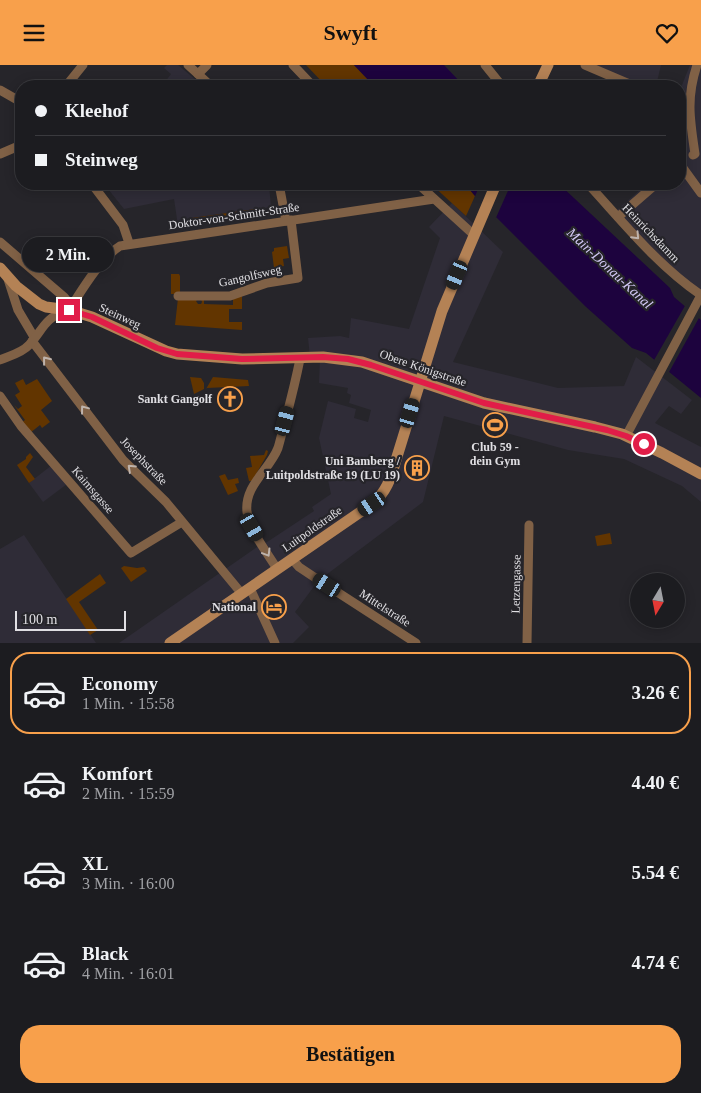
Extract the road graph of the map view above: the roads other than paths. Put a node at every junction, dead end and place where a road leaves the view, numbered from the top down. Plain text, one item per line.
1 (83, 65) edge
2 (188, 65) edge
3 (207, 65) edge
4 (293, 65) edge
5 (485, 65) edge
6 (548, 65) edge
7 (585, 65) edge
8 (697, 65) edge
9 (198, 74) junction
10 (71, 80) edge
11 (204, 80) edge
12 (307, 80) edge
13 (497, 80) edge
14 (541, 80) edge
15 (620, 80) edge
16 (0, 90) edge
17 (15, 99) edge
18 (697, 137) edge
19 (15, 148) edge
20 (0, 154) edge
21 (693, 155) dead end
22 (686, 173) edge
23 (97, 190) edge
24 (280, 190) edge
25 (424, 190) edge
26 (493, 190) edge
27 (593, 190) edge
28 (649, 190) edge
29 (701, 193) edge
30 (434, 199) junction
31 (618, 217) junction
32 (288, 220) junction
33 (475, 231) junction
34 (0, 243) edge
35 (130, 243) junction
36 (4, 272) edge
37 (178, 296) dead end
38 (700, 297) edge
39 (69, 310) junction
40 (33, 339) junction
41 (177, 354) joint
42 (300, 359) junction
43 (0, 360) edge
44 (420, 383) junction
45 (0, 396) edge
46 (626, 436) junction
47 (701, 474) edge
48 (182, 521) junction
49 (529, 525) dead end
50 (292, 559) junction
51 (277, 569) junction
52 (246, 591) junction
53 (170, 643) edge
54 (275, 643) edge
55 (416, 643) edge
56 (526, 643) edge

1 - 10 street
2 - 9 street
3 - 9 street
4 - 12 street
5 - 13 street
6 - 14 street
7 - 15 street
8 - 18 street
9 - 11 street
16 - 17 street
18 - 21 street
19 - 20 street
22 - 29 street
23 - 35 street
24 - 32 street
25 - 30 street
26 - 33 street, Luitpoldstraße
27 - 31 street, Heinrichsdamm
28 - 31 street
30 - 32 street, Doktor-von-Schmitt-Straße
30 - 33 street
31 -> 38 street, Heinrichsdamm
32 - 35 street, Doktor-von-Schmitt-Straße
32 - 37 street, Gangolfsweg
33 - 44 street, Luitpoldstraße
34 - 39 street
35 - 39 street, Doktor-von-Schmitt-Straße
36 - 39 street, Steinweg
36 - 40 street, Josephstraße
38 - 46 street
39 - 40 street
39 - 41 street, Steinweg
40 - 43 street
48 -> 40 street, Josephstraße
41 - 42 street, Obere Königstraße
42 - 44 street, Obere Königstraße
42 -> 51 street
44 - 46 street, Obere Königstraße
44 - 50 street, Luitpoldstraße
45 - 48 street, Kaimsgasse
46 - 47 street, Obere Königstraße
48 - 52 street, Josephstraße
49 - 56 street, Letzengasse
50 - 51 street, Luitpoldstraße
50 - 55 street, Mittelstraße
51 - 52 street, Luitpoldstraße
52 - 53 street, Luitpoldstraße
52 - 54 street, Josephstraße

